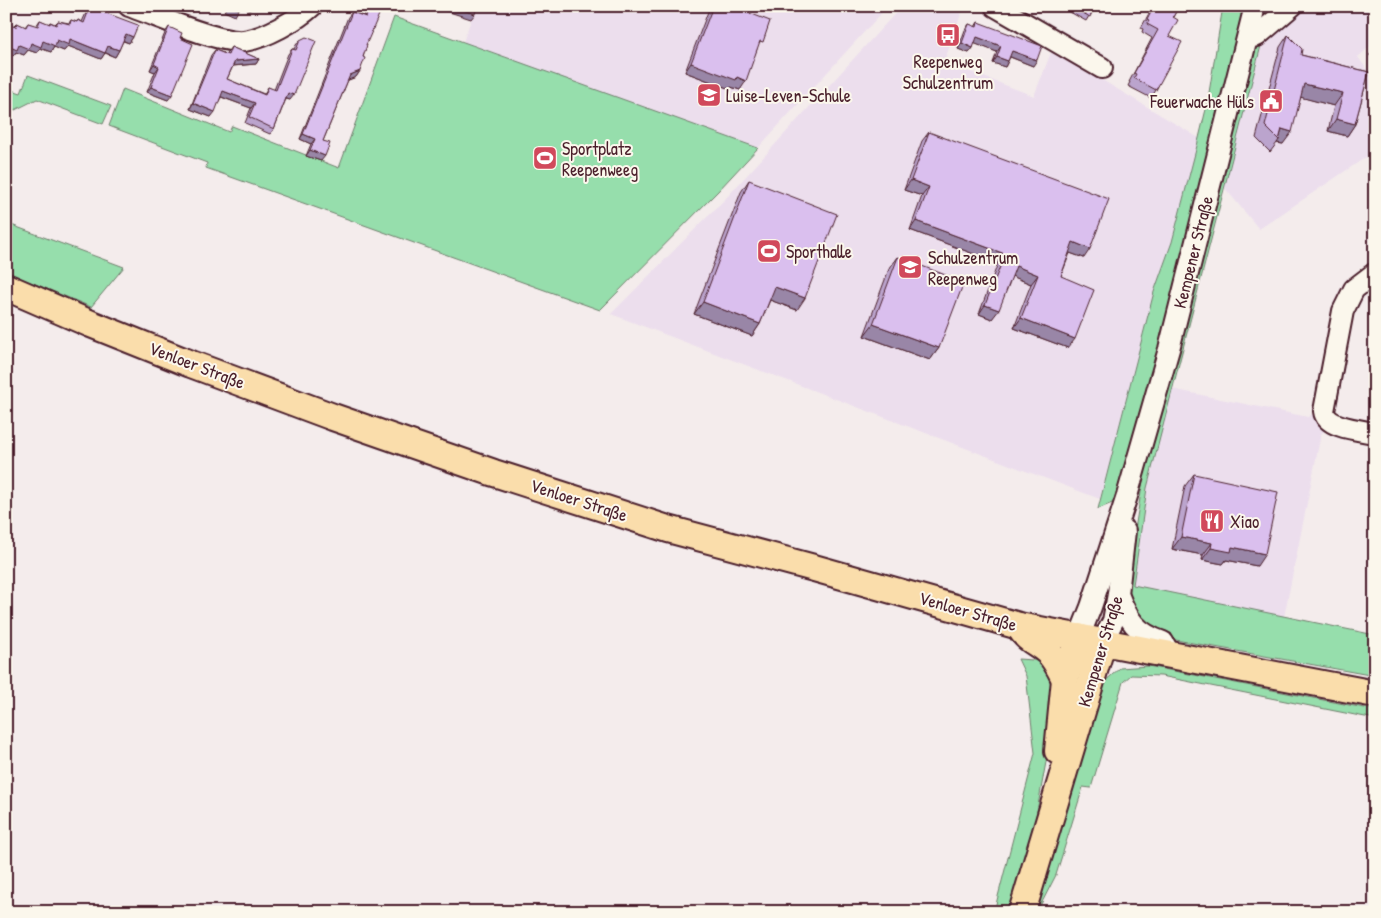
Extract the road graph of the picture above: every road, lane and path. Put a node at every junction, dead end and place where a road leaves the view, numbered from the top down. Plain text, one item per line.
1 (130, 6) edge
2 (312, 6) edge
3 (995, 6) edge
4 (1255, 6) edge
5 (1292, 6) edge
6 (1248, 38) junction
7 (1102, 68) dead end
8 (1375, 274) edge
9 (6, 287) edge
10 (1375, 433) edge
11 (1127, 496) junction
12 (1118, 594) junction
13 (1019, 626) junction
14 (1091, 639) junction
15 (1170, 654) junction
16 (1065, 679) junction
17 (1375, 694) edge
18 (1054, 801) junction
19 (1022, 912) edge

1 - 2 street
3 - 7 street
4 - 6 street, Kempener Straße
5 - 6 street
6 - 11 street, Kempener Straße
8 - 10 street
9 - 13 main road, Venloer Straße
11 - 12 street, Kempener Straße
11 - 14 street, Kempener Straße
12 - 14 street, Kempener Straße
12 - 15 street
13 - 14 main road, Venloer Straße
13 - 16 main road
14 - 15 main road, Venloer Straße
14 - 16 main road, Kempener Straße
14 - 18 main road, Kempener Straße
15 - 17 main road, Venloer Straße
16 - 18 main road, Kempener Straße
18 - 19 main road, Kempener Straße

